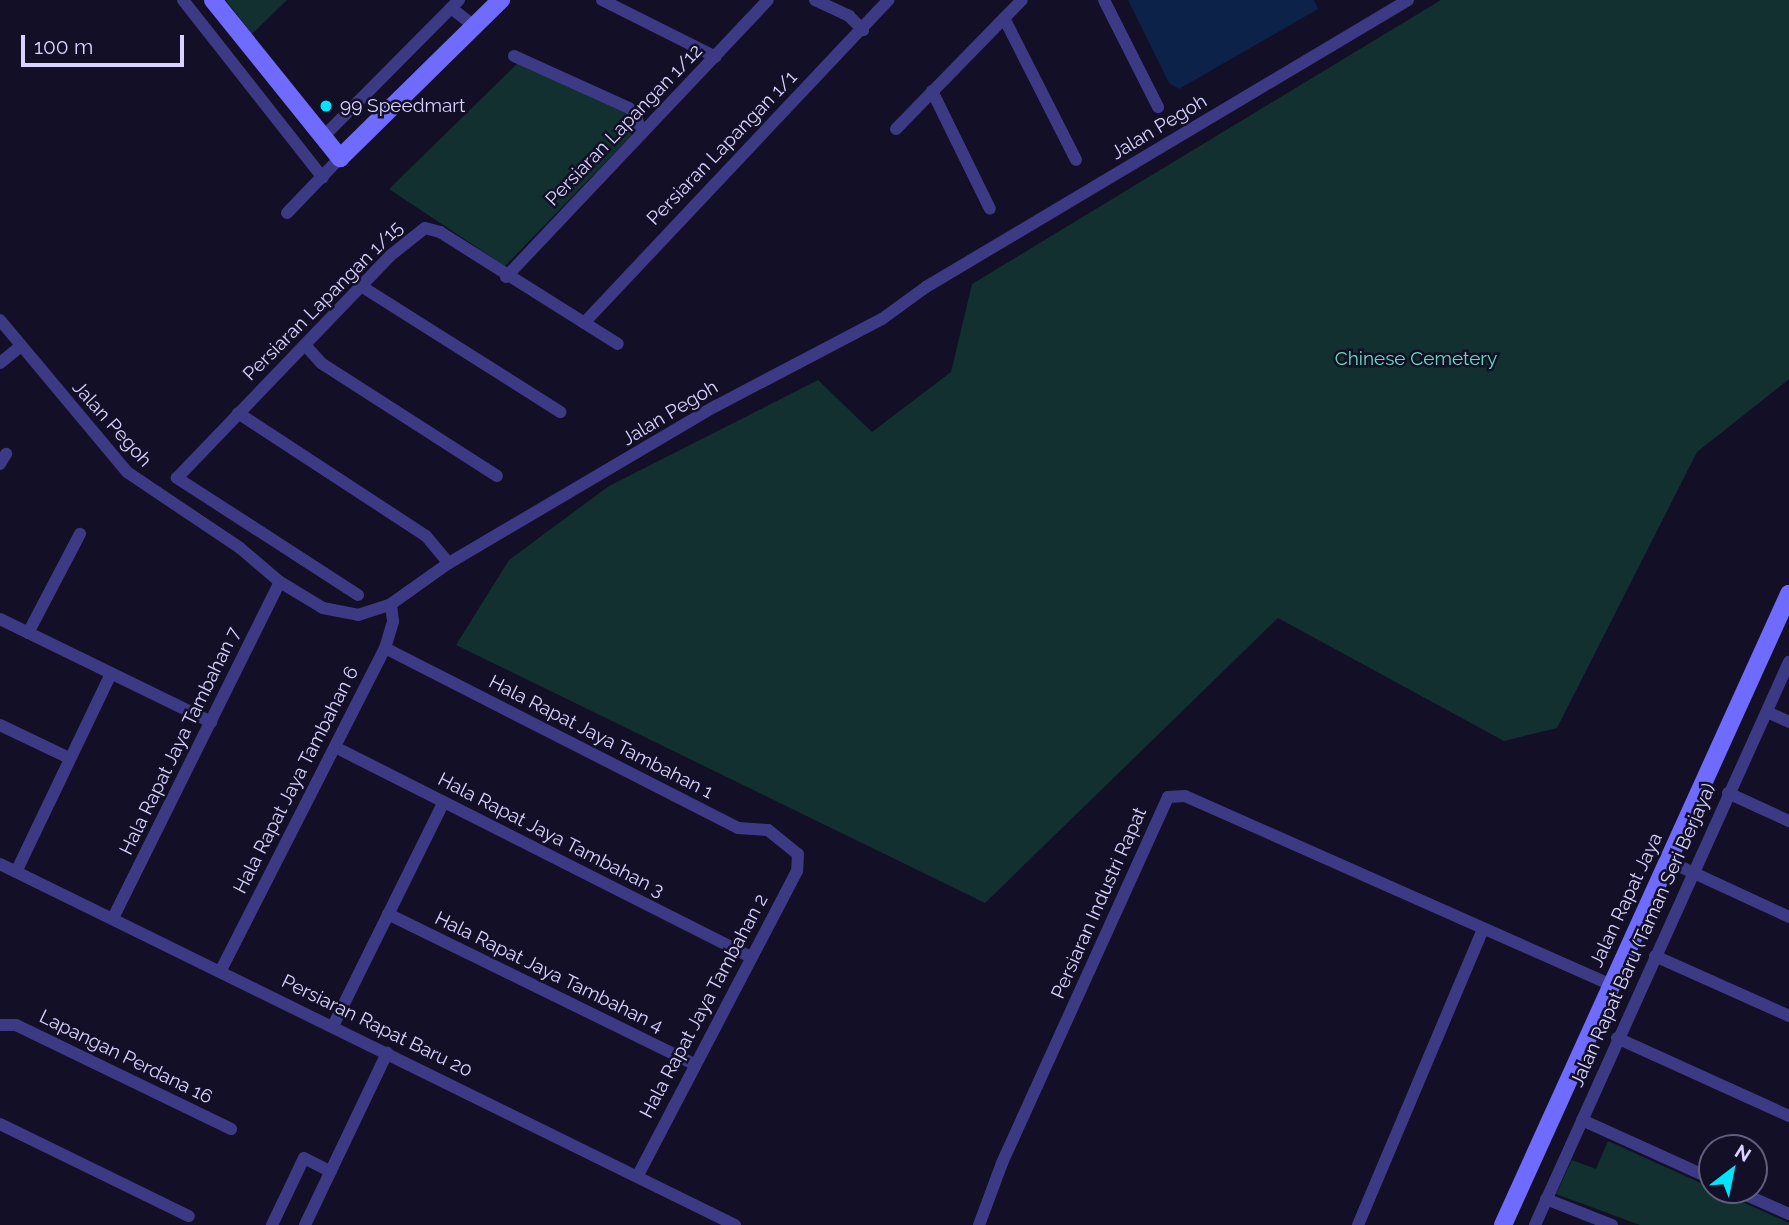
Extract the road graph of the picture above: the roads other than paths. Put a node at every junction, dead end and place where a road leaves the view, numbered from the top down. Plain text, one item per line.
1 (183, 0) edge
2 (213, 0) edge
3 (501, 0) edge
4 (602, 0) edge
5 (768, 0) edge
6 (816, 0) edge
7 (888, 0) edge
8 (1022, 0) edge
9 (1104, 0) edge
10 (1408, 0) edge
11 (455, 4) edge
12 (1004, 18) junction
13 (475, 27) junction
14 (863, 30) junction
15 (254, 51) junction
16 (514, 56) dead end
17 (716, 57) junction
18 (234, 66) junction
19 (932, 91) junction
20 (1158, 107) dead end
21 (896, 129) dead end
22 (641, 134) junction
23 (323, 136) junction
24 (341, 158) junction
25 (1076, 160) dead end
26 (323, 178) junction
27 (990, 209) dead end
28 (287, 213) dead end
29 (506, 277) junction
30 (361, 286) junction
31 (0, 320) edge
32 (584, 323) junction
33 (618, 344) dead end
34 (305, 345) junction
35 (21, 346) junction
36 (0, 363) edge
37 (560, 412) dead end
38 (238, 413) junction
39 (497, 476) dead end
40 (80, 534) dead end
41 (449, 563) junction
42 (280, 582) junction
43 (1789, 594) edge
44 (358, 595) dead end
45 (391, 604) junction
46 (0, 619) edge
47 (28, 633) junction
48 (385, 648) junction
49 (1789, 662) edge
50 (111, 674) junction
51 (1767, 712) junction
52 (211, 722) junction
53 (1789, 722) edge
54 (0, 725) edge
55 (335, 747) junction
56 (67, 757) junction
57 (1728, 793) junction
58 (443, 803) junction
59 (1789, 821) edge
60 (798, 854) joint
61 (1668, 861) junction
62 (0, 864) edge
63 (16, 872) junction
64 (1690, 873) junction
65 (388, 914) junction
66 (1789, 917) edge
67 (113, 918) junction
68 (1483, 929) junction
69 (1655, 956) junction
70 (750, 957) junction
71 (221, 970) junction
72 (1609, 984) junction
73 (1789, 1016) edge
74 (1, 1025) edge
75 (333, 1026) junction
76 (1617, 1038) junction
77 (387, 1052) junction
78 (694, 1064) junction
79 (1789, 1116) edge
80 (1582, 1120) junction
81 (0, 1124) edge
82 (231, 1129) dead end
83 (331, 1172) junction
84 (1698, 1173) edge
85 (639, 1175) junction
86 (1546, 1199) junction
87 (1766, 1204) edge
88 (1789, 1214) edge
89 (189, 1216) dead end
90 (272, 1225) edge
91 (305, 1225) edge
92 (735, 1225) edge
93 (979, 1225) edge
94 (1358, 1225) edge
95 (1503, 1225) edge
96 (1535, 1225) edge
97 (1612, 1225) edge

1 - 18 street
2 - 15 street
3 - 13 street
4 - 17 street
5 - 17 street, Persiaran Lapangan 1/12
6 - 14 street
7 - 14 street, Persiaran Lapangan 1/1
8 - 12 street
9 - 20 street
10 - 41 street, Jalan Pegoh
11 - 13 street
11 - 23 street
12 - 19 street
12 - 25 street
13 - 24 street
14 - 32 street, Persiaran Lapangan 1/1
15 - 18 street
15 - 23 street
16 - 22 street
17 - 22 street, Persiaran Lapangan 1/12
18 - 26 street
19 - 21 street
19 - 27 street
22 - 29 street, Persiaran Lapangan 1/12
23 - 24 street
24 - 26 street
26 - 28 street
29 - 30 street, Persiaran Lapangan 1/15
29 - 32 street, Persiaran Lapangan 1/15
30 - 34 street, Persiaran Lapangan 1/15
30 - 37 street
31 - 35 street, Jalan Pegoh
32 - 33 street, Persiaran Lapangan 1/15
34 - 38 street, Persiaran Lapangan 1/15
34 - 39 street
35 - 36 street
35 - 42 street, Jalan Pegoh
38 - 41 street
38 - 44 street, Persiaran Lapangan 1/15
40 - 47 street
41 - 45 street, Jalan Pegoh
42 - 45 street, Jalan Pegoh
42 - 52 street, Hala Rapat Jaya Tambahan 7
43 - 61 street, Jalan Rapat Jaya
45 - 48 street, Hala Rapat Jaya Tambahan 6
46 - 47 street
47 - 50 street
48 - 55 street, Hala Rapat Jaya Tambahan 6
48 - 60 street, Hala Rapat Jaya Tambahan 1
49 - 51 street, Jalan Rapat Baru (Taman Seri Berjaya)
50 - 52 street
50 - 56 street
51 - 53 street
51 - 57 street, Jalan Rapat Baru (Taman Seri Berjaya)
52 - 67 street, Hala Rapat Jaya Tambahan 7
54 - 56 street
55 - 58 street, Hala Rapat Jaya Tambahan 3
55 - 71 street, Hala Rapat Jaya Tambahan 6
56 - 63 street
57 - 59 street
57 - 64 street, Jalan Rapat Baru (Taman Seri Berjaya)
58 - 65 street
58 - 70 street, Hala Rapat Jaya Tambahan 3
60 - 70 street, Hala Rapat Jaya Tambahan 2
61 - 64 street
61 - 72 street, Jalan Rapat Jaya
62 - 63 street, Persiaran Rapat Baru 20
63 - 67 street, Persiaran Rapat Baru 20
64 - 66 street
64 - 69 street, Jalan Rapat Baru (Taman Seri Berjaya)
65 - 75 street
65 - 78 street, Hala Rapat Jaya Tambahan 4
67 - 71 street, Persiaran Rapat Baru 20
68 - 72 street, Persiaran Industri Rapat
68 - 93 street, Persiaran Industri Rapat
68 - 94 street
69 - 73 street
69 - 76 street, Jalan Rapat Baru (Taman Seri Berjaya)
70 - 78 street, Hala Rapat Jaya Tambahan 2
71 - 75 street, Persiaran Rapat Baru 20
72 - 95 street, Jalan Rapat Jaya
74 - 82 street, Lapangan Perdana 16
75 - 77 street, Persiaran Rapat Baru 20
76 - 79 street
76 - 80 street, Jalan Rapat Baru (Taman Seri Berjaya)
77 - 83 street
77 - 85 street, Persiaran Rapat Baru 20
78 - 85 street, Hala Rapat Jaya Tambahan 2
80 - 84 street
80 - 86 street, Jalan Rapat Baru (Taman Seri Berjaya)
81 - 89 street
83 - 90 street
83 - 91 street
85 - 92 street, Persiaran Rapat Baru 20
86 - 96 street, Jalan Rapat Baru (Taman Seri Berjaya)
86 - 97 street
87 - 88 street

